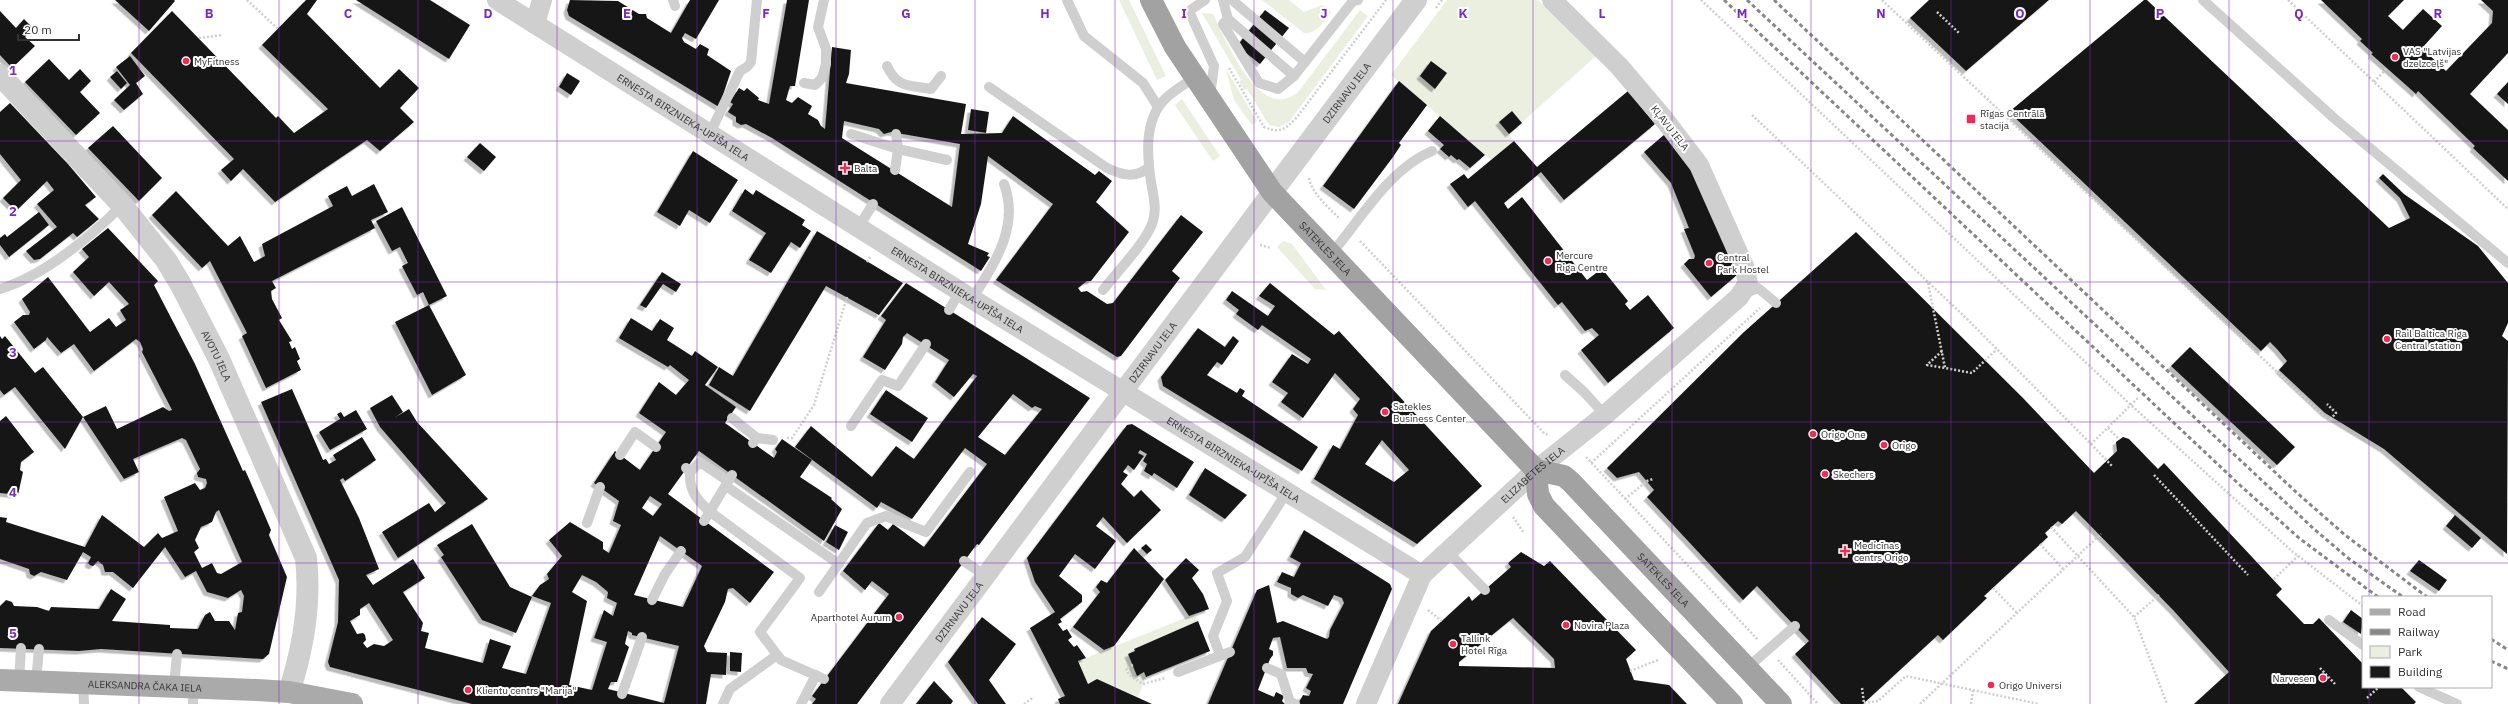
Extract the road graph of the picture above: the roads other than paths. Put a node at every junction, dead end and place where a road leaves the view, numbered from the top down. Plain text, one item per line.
1 (497, 0) edge
2 (542, 0) edge
3 (757, 0) edge
4 (824, 0) edge
5 (1067, 0) edge
6 (1151, 0) edge
7 (1205, 0) edge
8 (1223, 0) edge
9 (1232, 0) edge
10 (1358, 0) edge
11 (1416, 0) edge
12 (1552, 0) edge
13 (2203, 0) edge
14 (1228, 19) junction
15 (535, 24) junction
16 (1306, 62) junction
17 (887, 66) dead end
18 (0, 76) edge
19 (941, 76) dead end
20 (1294, 76) junction
21 (1195, 77) junction
22 (804, 83) dead end
23 (989, 87) dead end
24 (1209, 100) junction
25 (1158, 107) junction
26 (710, 133) junction
27 (851, 134) dead end
28 (896, 134) dead end
29 (898, 149) junction
30 (1432, 151) dead end
31 (948, 160) dead end
32 (1149, 167) junction
33 (895, 170) dead end
34 (1004, 184) dead end
35 (1272, 192) junction
36 (873, 204) dead end
37 (122, 205) junction
38 (858, 228) junction
39 (1331, 254) junction
40 (2508, 263) edge
41 (0, 289) edge
42 (1103, 290) dead end
43 (1744, 290) junction
44 (966, 295) junction
45 (1774, 300) road end
46 (949, 310) dead end
47 (926, 344) dead end
48 (1565, 375) dead end
49 (1124, 391) junction
50 (1605, 415) junction
51 (732, 418) dead end
52 (851, 426) dead end
53 (773, 440) dead end
54 (656, 447) dead end
55 (620, 455) dead end
56 (1536, 470) junction
57 (970, 472) dead end
58 (729, 481) junction
59 (600, 487) dead end
60 (1287, 492) junction
61 (709, 511) junction
62 (704, 520) dead end
63 (587, 523) dead end
64 (681, 551) dead end
65 (1447, 551) junction
66 (964, 561) dead end
67 (839, 564) junction
68 (1422, 575) junction
69 (986, 576) junction
70 (1485, 590) dead end
71 (819, 592) dead end
72 (652, 600) dead end
73 (2329, 620) dead end
74 (1795, 626) dead end
75 (642, 637) dead end
76 (2362, 644) edge
77 (21, 648) dead end
78 (38, 649) dead end
79 (177, 654) dead end
80 (777, 655) junction
81 (1267, 668) dead end
82 (1747, 668) junction
83 (1178, 672) road end
84 (18, 681) edge
85 (2421, 688) edge
86 (187, 693) edge
87 (84, 694) edge
88 (622, 694) dead end
89 (287, 698) edge
90 (352, 704) edge
91 (723, 704) edge
92 (801, 704) edge
93 (890, 704) edge
94 (1295, 704) edge
95 (1366, 704) edge
96 (1732, 704) edge
97 (1782, 704) edge
98 (2457, 704) edge

1 - 15 street, ERNESTA BIRZNIEKA-UPĪŠA IELA
2 - 15 street
3 - 26 lane
4 - 22 lane
5 - 25 lane
6 - 21 highway, SATEKLES IELA
7 - 24 lane
8 - 14 lane
9 - 16 lane
10 - 16 lane
11 - 35 street, DZIRNAVU IELA
12 - 43 street, KĻAVU IELA
13 - 40 lane
14 - 20 lane
14 - 20 lane
15 - 26 street, ERNESTA BIRZNIEKA-UPĪŠA IELA
16 - 20 lane
17 - 19 lane
18 - 37 street, AVOTU IELA
21 - 24 highway, SATEKLES IELA
21 - 25 lane
23 - 32 lane
24 - 35 highway, SATEKLES IELA
25 - 32 lane
26 - 38 street, ERNESTA BIRZNIEKA-UPĪŠA IELA
27 - 29 lane
28 - 29 lane
29 - 31 lane
29 - 33 lane
30 - 39 lane
32 - 42 lane
34 - 44 lane
35 - 39 highway, SATEKLES IELA
35 - 49 street, DZIRNAVU IELA
36 - 38 lane
37 - 41 lane
37 - 89 street, AVOTU IELA
38 - 44 street, ERNESTA BIRZNIEKA-UPĪŠA IELA
39 - 56 highway, SATEKLES IELA
43 - 45 lane
43 - 50 street, ELIZABETES IELA
44 - 46 lane
44 - 49 street, ERNESTA BIRZNIEKA-UPĪŠA IELA
47 - 52 lane
48 - 50 lane
49 - 60 street, ERNESTA BIRZNIEKA-UPĪŠA IELA
49 - 69 street, DZIRNAVU IELA
50 - 56 street, ELIZABETES IELA
51 - 53 lane
54 - 55 lane
56 - 65 street, ELIZABETES IELA
56 - 82 highway, SATEKLES IELA
56 - 96 highway
57 - 67 lane
58 - 61 lane
58 - 61 lane
58 - 67 lane
59 - 63 lane
60 - 68 street, ERNESTA BIRZNIEKA-UPĪŠA IELA
60 - 83 lane
61 - 62 lane
61 - 80 lane
64 - 72 lane
65 - 68 street, ELIZABETES IELA
65 - 70 lane
66 - 69 lane
67 - 71 lane
68 - 95 street, ELIZABETES IELA
69 - 93 street, DZIRNAVU IELA
73 - 76 lane
74 - 82 lane
75 - 88 lane
77 - 84 lane
78 - 84 lane
79 - 86 lane
80 - 91 lane
80 - 92 lane
81 - 94 lane
82 - 97 highway, SATEKLES IELA
84 - 87 main road, ALEKSANDRA ČAKA IELA
85 - 98 lane
86 - 87 main road, ALEKSANDRA ČAKA IELA
86 - 89 main road, ALEKSANDRA ČAKA IELA
89 - 90 main road, ALEKSANDRA ČAKA IELA

